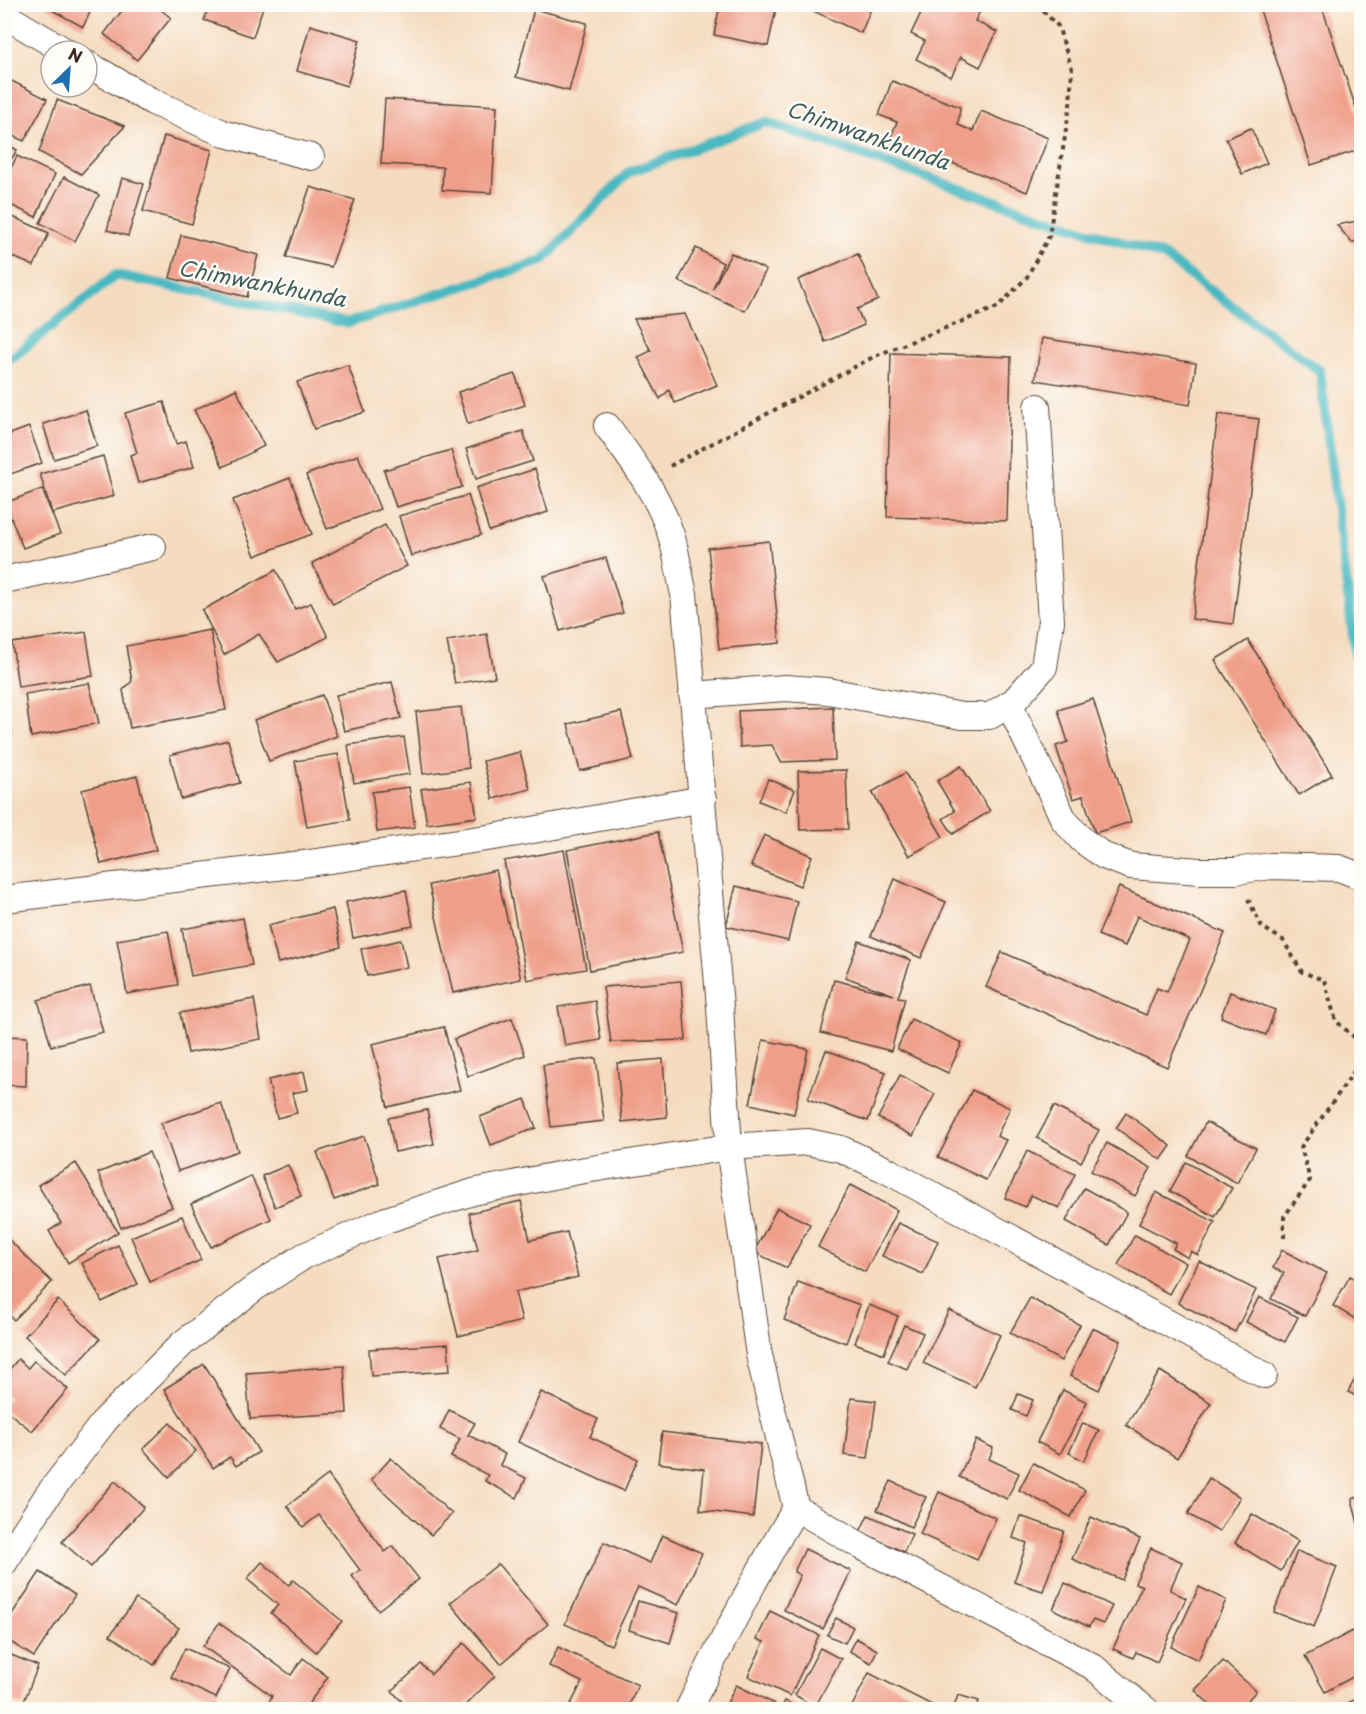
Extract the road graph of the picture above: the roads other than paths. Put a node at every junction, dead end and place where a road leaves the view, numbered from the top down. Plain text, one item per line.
1 (4, 15) edge
2 (45, 39) edge
3 (99, 71) edge
4 (311, 157) dead end
5 (1037, 407) dead end
6 (607, 426) dead end
7 (153, 547) dead end
8 (4, 580) edge
9 (692, 695) junction
10 (1009, 704) junction
11 (703, 799) junction
12 (1362, 877) edge
13 (4, 899) edge
14 (729, 1148) junction
15 (1264, 1375) dead end
16 (796, 1509) junction
17 (4, 1563) edge
18 (687, 1710) edge
19 (1146, 1710) edge

1 - 2 street
3 - 4 street
5 - 10 street
6 - 9 street
7 - 8 street
9 - 10 street
9 - 11 street
10 - 12 street
11 - 13 street
11 - 14 street
14 - 15 street
14 - 16 street
14 - 17 street
16 - 18 street
16 - 19 street

